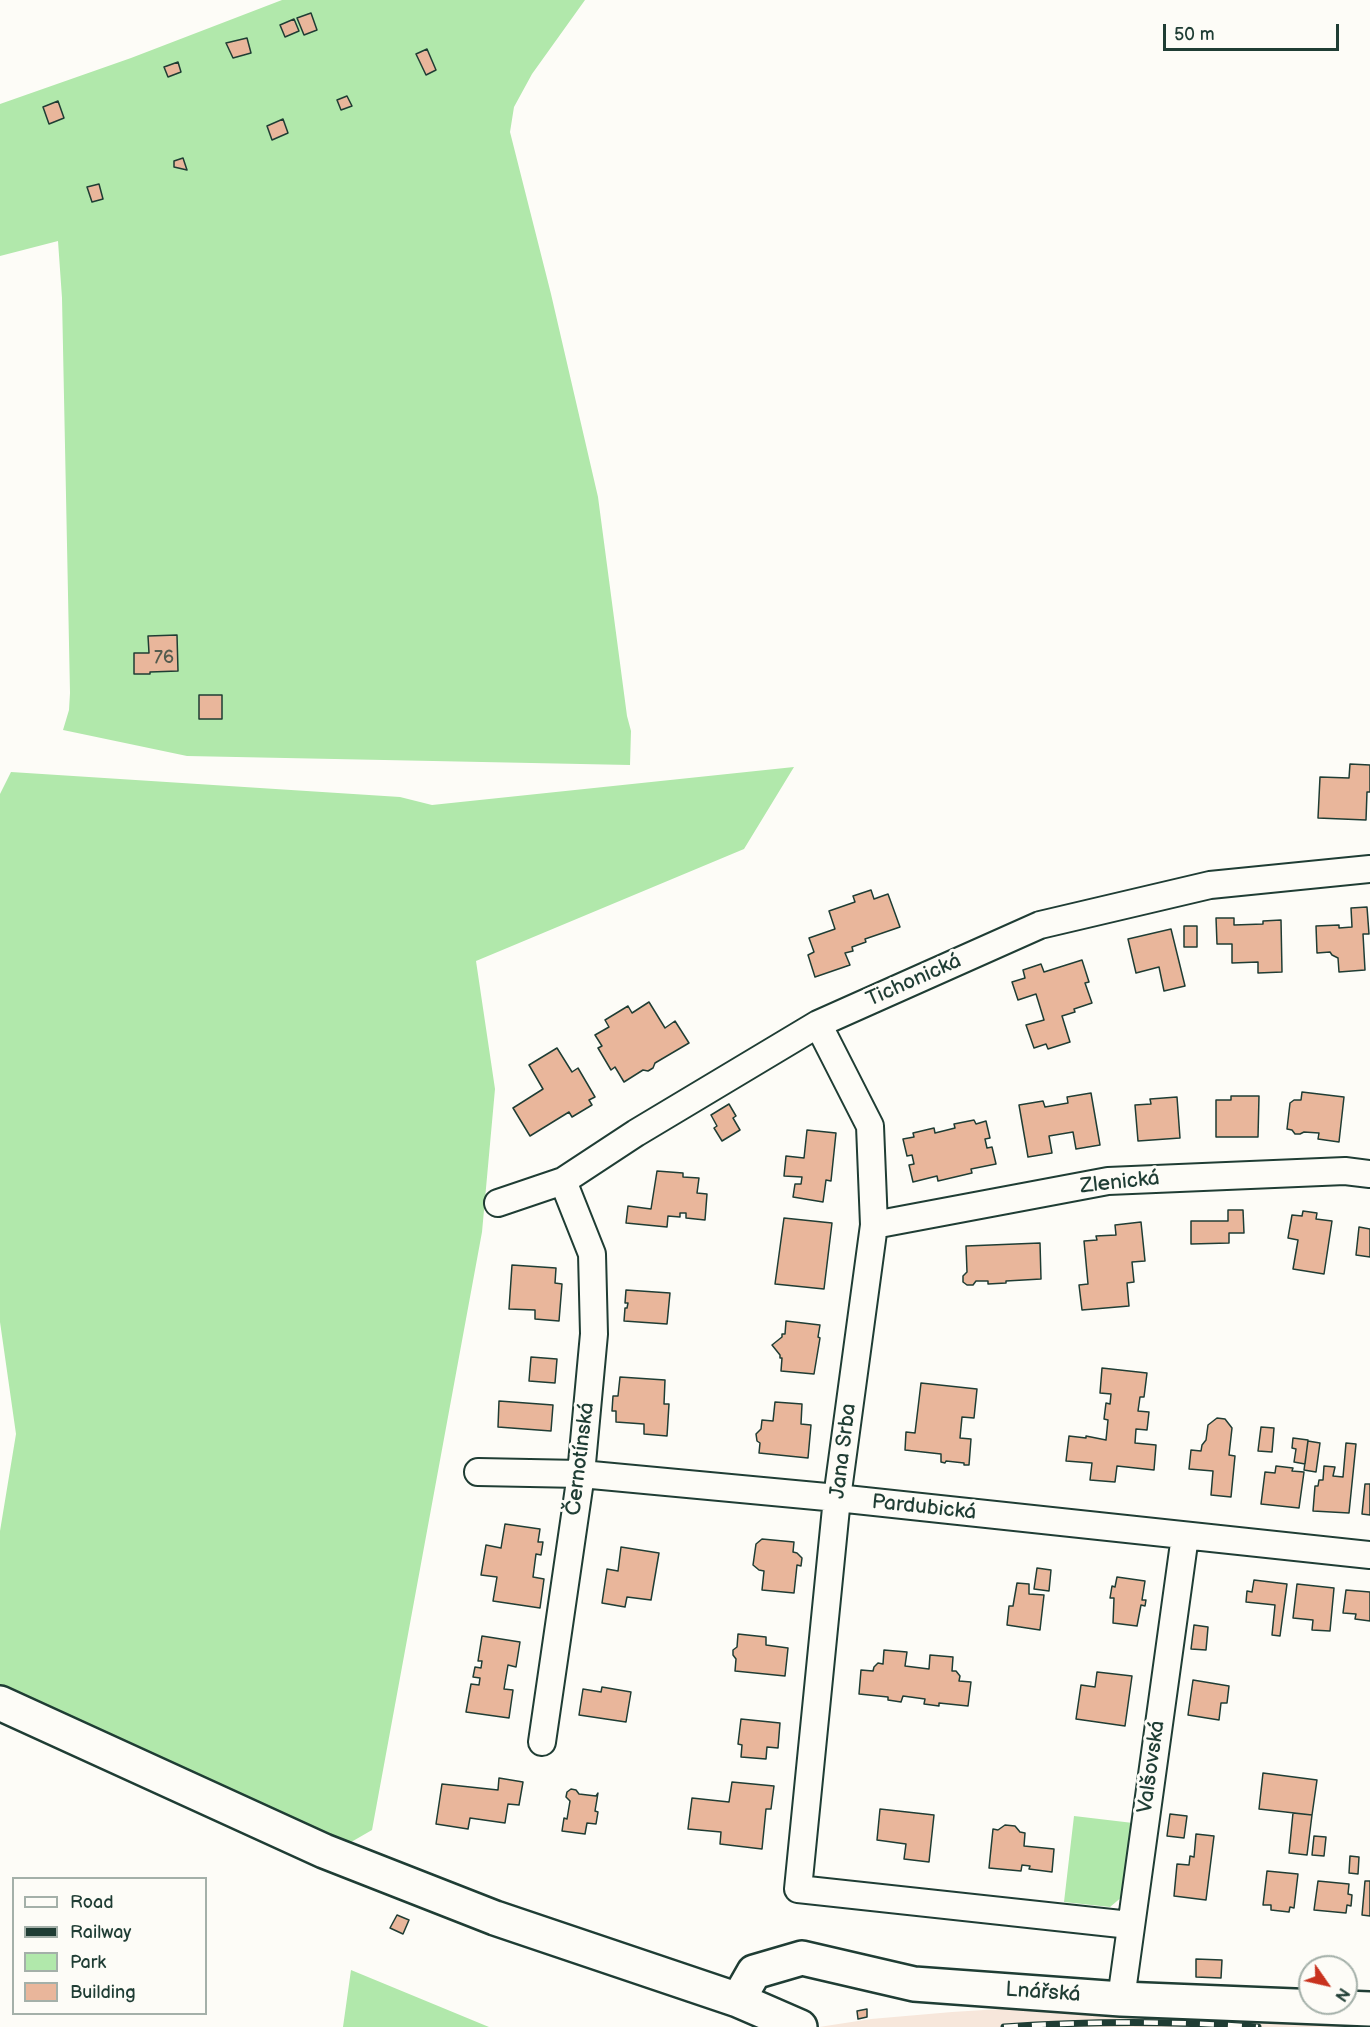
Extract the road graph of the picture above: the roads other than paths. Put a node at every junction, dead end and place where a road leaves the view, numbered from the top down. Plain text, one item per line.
1 (1370, 869) edge
2 (819, 1024) junction
3 (1370, 1174) edge
4 (563, 1181) junction
5 (498, 1203) dead end
6 (874, 1225) junction
7 (478, 1472) dead end
8 (581, 1474) junction
9 (837, 1498) junction
10 (1185, 1536) junction
11 (1370, 1555) edge
12 (0, 1703) edge
13 (542, 1742) dead end
14 (1130, 1925) junction
15 (1121, 1999) junction
16 (738, 2000) junction
17 (1370, 2009) edge
18 (800, 2027) edge

1 - 2 street, Tichonická
2 - 4 street, Tichonická
2 - 6 street, Jana Srba
3 - 6 street, Zlenická
4 - 5 street, Tichonická
4 - 8 street, Černotínská
6 - 9 street, Jana Srba
7 - 8 street, Pardubická
8 - 9 street, Pardubická
8 - 13 street, Černotínská
9 - 10 street, Pardubická
9 - 14 street, Jana Srba
10 - 11 street, Pardubická
10 - 14 street, Valšovská
12 - 16 street
14 - 15 street, Valšovská
15 - 16 street, Lnářská
15 - 17 street, Lnářská
16 - 18 street

